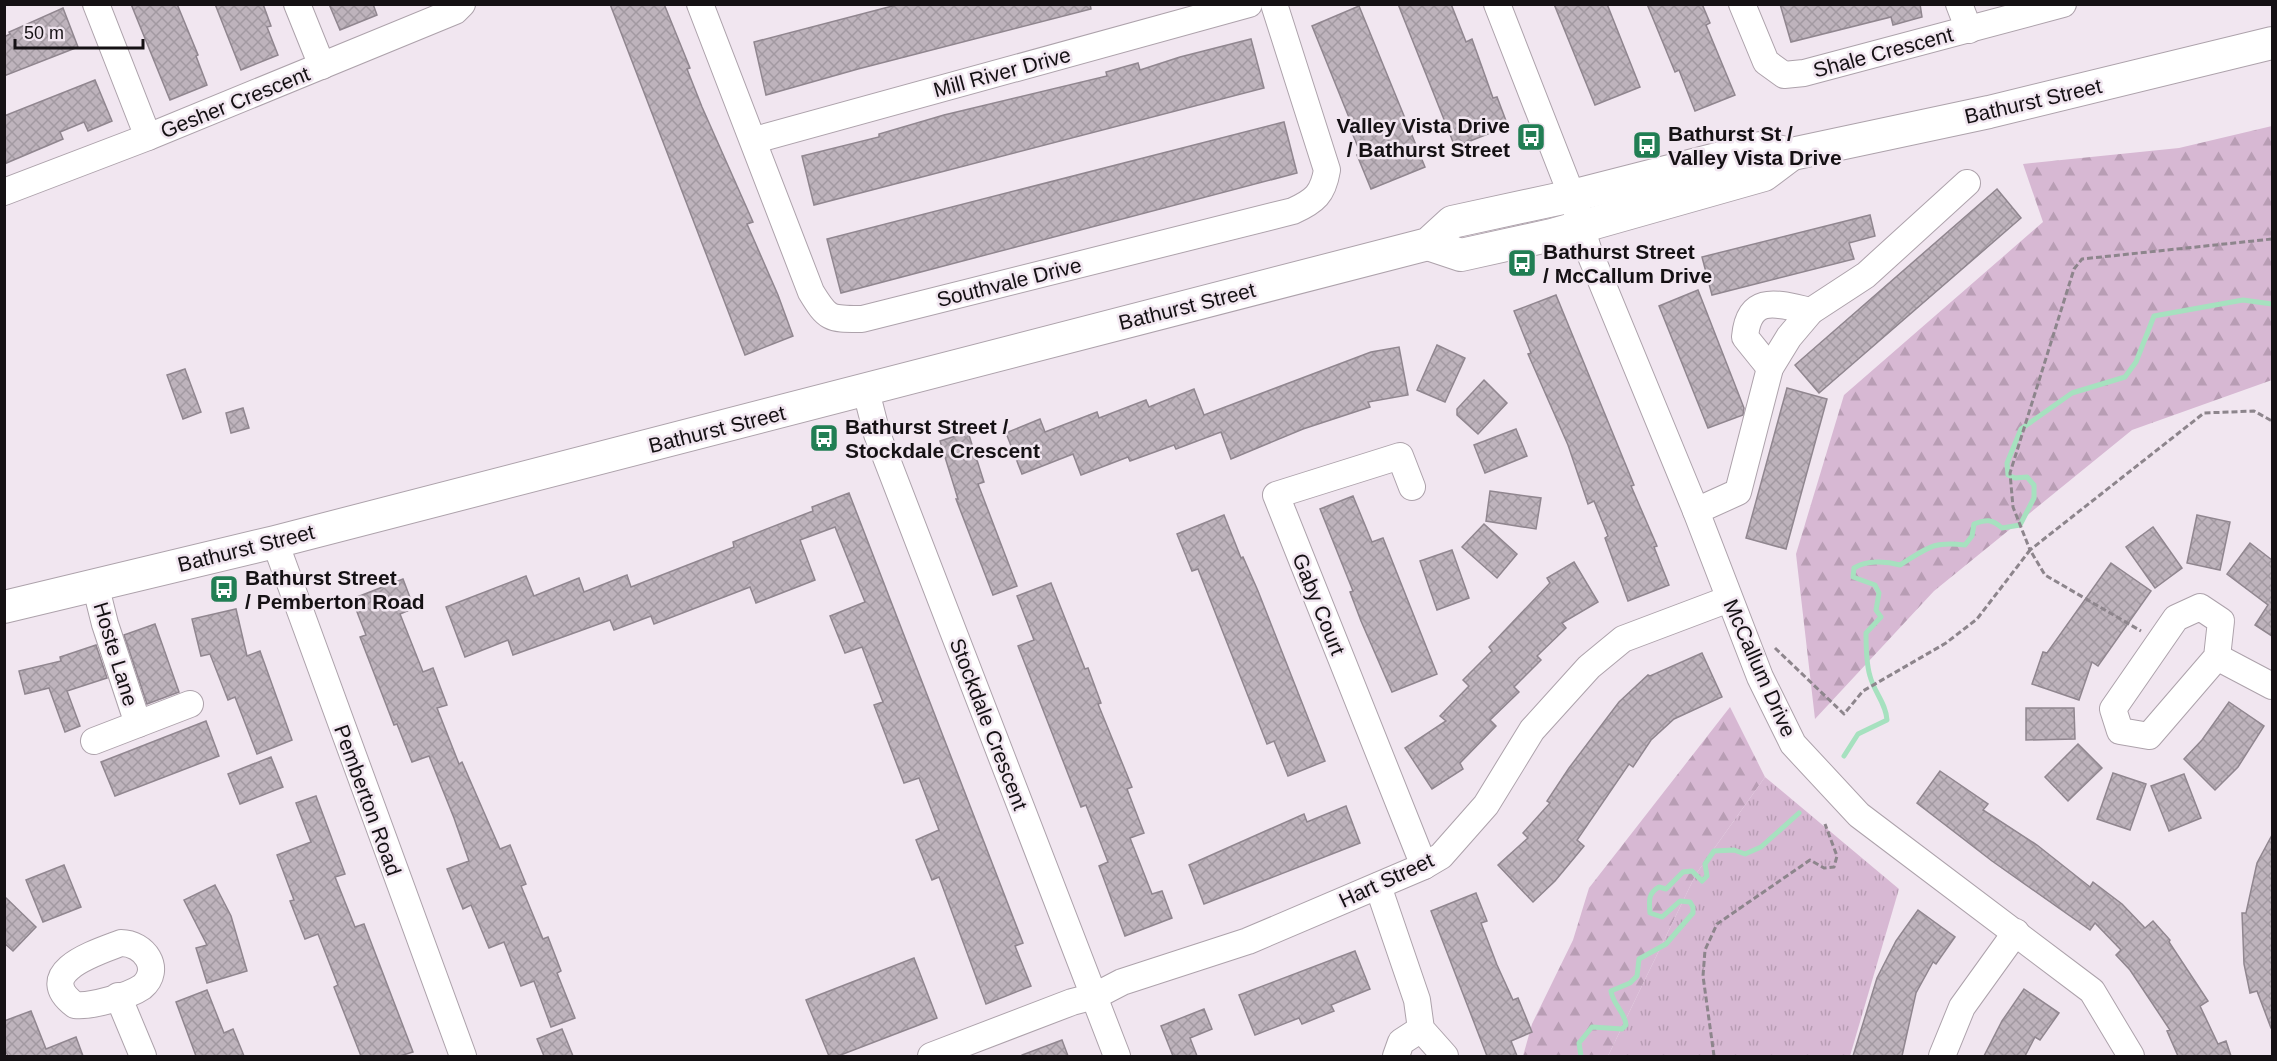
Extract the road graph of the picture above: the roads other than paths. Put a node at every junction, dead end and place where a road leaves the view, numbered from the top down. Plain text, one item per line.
1 (96, 4) edge
2 (297, 4) edge
3 (462, 4) edge
4 (700, 4) edge
5 (1249, 4) edge
6 (1274, 4) edge
7 (1497, 4) edge
8 (1742, 4) edge
9 (1959, 4) edge
10 (2063, 4) edge
11 (1969, 30) junction
12 (2272, 43) edge
13 (322, 66) junction
14 (148, 137) junction
15 (755, 140) junction
16 (1792, 154) junction
17 (1967, 183) dead end
18 (4, 192) edge
19 (1572, 196) junction
20 (1581, 227) junction
21 (1428, 244) junction
22 (1811, 311) junction
23 (1770, 368) junction
24 (866, 391) junction
25 (1412, 487) dead end
26 (1696, 511) junction
27 (275, 542) junction
28 (95, 584) junction
29 (1729, 599) junction
30 (4, 608) edge
31 (2217, 657) junction
32 (2272, 686) edge
33 (190, 704) dead end
34 (138, 724) junction
35 (94, 741) dead end
36 (1424, 866) junction
37 (1378, 886) junction
38 (2016, 932) junction
39 (118, 996) dead end
40 (1095, 996) junction
41 (1420, 1029) junction
42 (143, 1056) edge
43 (463, 1056) edge
44 (931, 1056) edge
45 (1117, 1056) edge
46 (1396, 1056) edge
47 (1445, 1056) edge
48 (1942, 1056) edge
49 (2131, 1056) edge

1 - 14 street
2 - 13 street
3 - 13 street, Gesher Crescent
4 - 15 street, Southvale Drive
5 - 15 street, Mill River Drive
6 - 15 street, Southvale Drive
7 - 19 street, McCallum Drive
8 - 11 street, Shale Crescent
9 - 11 street
10 - 11 street, Shale Crescent
12 - 16 main road, Bathurst Street
13 - 14 street, Gesher Crescent
14 - 18 street, Gesher Crescent
16 - 19 main road, Bathurst Street
16 - 20 main road, Bathurst Street
17 - 22 street
19 - 20 street, McCallum Drive
19 - 21 main road, Bathurst Street
20 - 21 main road, Bathurst Street
20 - 26 street, McCallum Drive
21 - 24 main road, Bathurst Street
22 - 23 street
22 - 23 street
23 - 26 street
24 - 27 main road, Bathurst Street
24 - 40 street, Stockdale Crescent
25 - 36 street, Gaby Court
26 - 29 street, McCallum Drive
27 - 28 main road, Bathurst Street
27 - 43 street, Pemberton Road
28 - 30 main road, Bathurst Street
28 - 34 street, Hoste Lane
29 - 36 street, Hart Street
29 - 38 street, McCallum Drive
31 - 31 street
31 - 32 street
33 - 34 street
34 - 35 street
36 - 37 street, Hart Street
37 - 40 street, Hart Street
37 - 41 street
38 - 48 street
38 - 49 street, McCallum Drive
39 - 42 street
40 - 44 street, Hart Street
40 - 45 street, Stockdale Crescent
41 - 46 street
41 - 47 street

